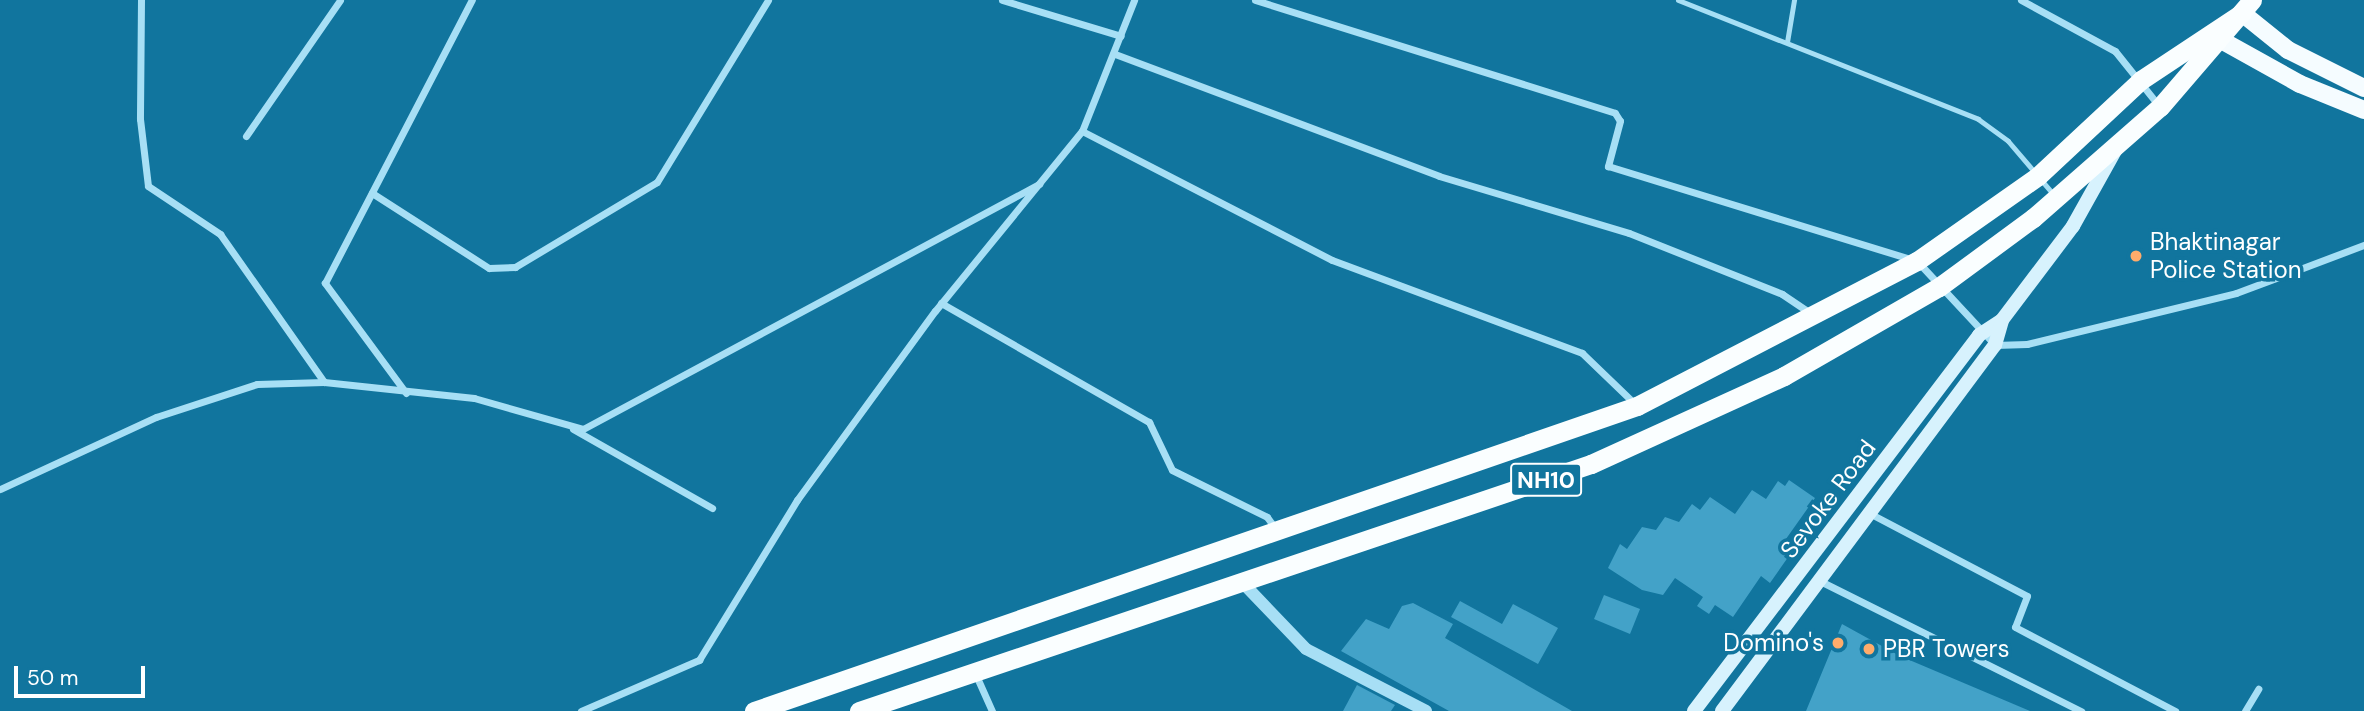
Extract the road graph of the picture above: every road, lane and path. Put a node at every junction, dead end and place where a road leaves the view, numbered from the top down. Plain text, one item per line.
1 (141, 0) edge
2 (340, 0) edge
3 (472, 0) edge
4 (768, 0) edge
5 (1002, 0) edge
6 (1134, 0) edge
7 (1255, 0) edge
8 (1678, 0) edge
9 (1794, 0) edge
10 (2021, 0) edge
11 (2247, 6) edge
12 (1121, 36) junction
13 (2221, 40) junction
14 (1787, 42) junction
15 (1115, 54) junction
16 (2141, 80) junction
17 (2364, 88) edge
18 (2160, 107) junction
19 (2364, 110) edge
20 (1082, 131) junction
21 (246, 136) dead end
22 (2120, 142) junction
23 (2038, 176) junction
24 (1039, 184) junction
25 (372, 193) junction
26 (2056, 198) junction
27 (2364, 245) edge
28 (1917, 261) junction
29 (1939, 287) junction
30 (941, 303) junction
31 (1813, 316) junction
32 (2002, 320) junction
33 (1979, 335) junction
34 (1995, 345) junction
35 (324, 382) junction
36 (406, 393) junction
37 (1637, 406) junction
38 (572, 429) junction
39 (0, 489) edge
40 (712, 508) dead end
41 (1871, 514) junction
42 (1277, 532) junction
43 (1241, 581) junction
44 (1820, 581) junction
45 (974, 672) junction
46 (2258, 689) dead end
47 (581, 711) edge
48 (754, 711) edge
49 (859, 711) edge
50 (992, 711) edge
51 (1426, 711) edge
52 (1694, 711) edge
53 (1722, 711) edge
54 (2081, 711) edge
55 (2175, 711) edge
56 (2245, 711) edge

1 - 35 street
2 - 21 street
3 - 25 street
4 - 25 street
5 - 12 street
6 - 12 street
7 - 28 street
8 - 14 lane
9 - 14 lane
10 - 16 street
11 - 13 highway, NH10
11 - 16 highway
11 - 17 main road
12 - 15 street
13 - 18 highway, NH10
13 - 19 main road
14 - 23 lane
15 - 20 street
15 - 31 street
16 - 18 street
16 - 23 highway
18 - 22 highway, NH10
20 - 24 street
20 - 37 street
22 - 26 highway, NH10
22 - 32 main road, Sevoke Road
23 - 26 lane
23 - 28 highway
24 - 30 street
24 - 38 street
25 - 36 street
26 - 29 highway, NH10
27 - 34 street
28 - 29 street
28 - 31 highway
29 - 33 street
29 - 43 highway, NH10
30 - 42 street
30 - 47 street
31 - 37 highway
32 - 33 main road, Sevoke Road
32 - 34 main road, Sevoke Road
33 - 34 street
33 - 52 main road, Sevoke Road
34 - 41 main road, Sevoke Road
35 - 36 street
35 - 39 street
36 - 38 street
37 - 42 highway
38 - 40 street
41 - 44 main road, Sevoke Road
41 - 55 street
42 - 48 highway
43 - 45 highway, NH10
43 - 51 street
44 - 53 main road, Sevoke Road
44 - 54 street
45 - 49 highway, NH10
45 - 50 street
46 - 56 street

